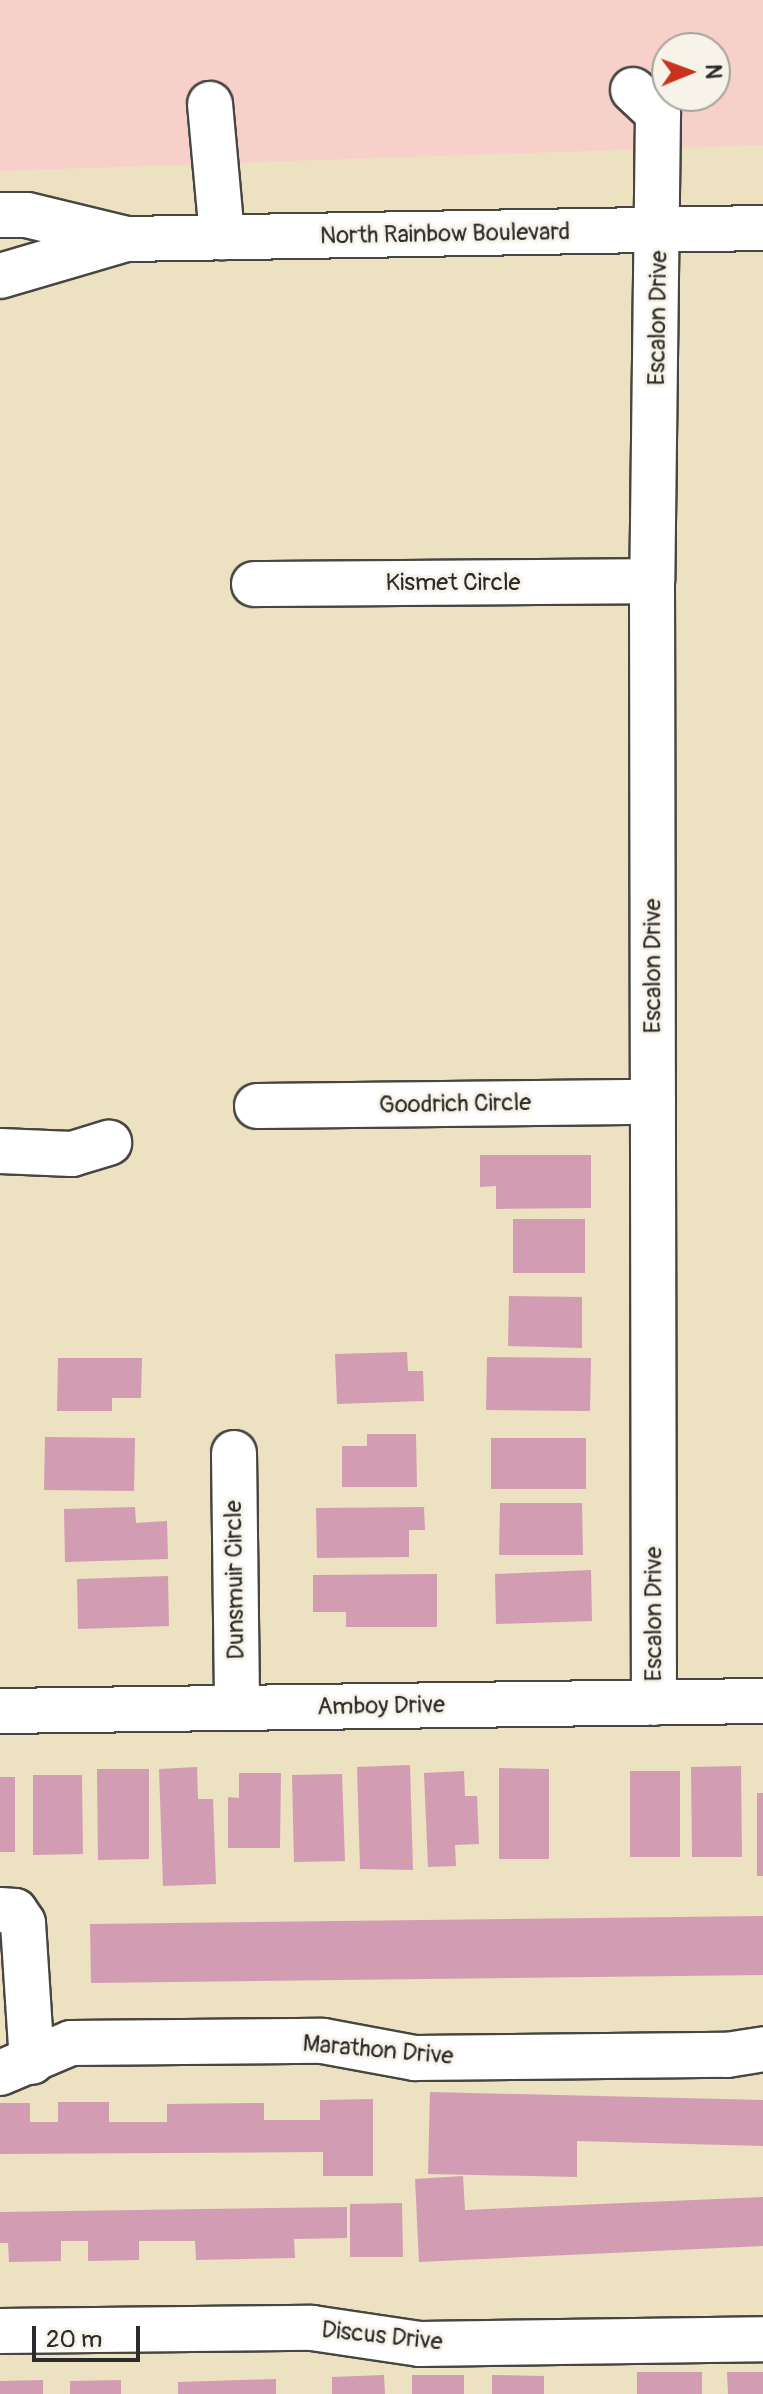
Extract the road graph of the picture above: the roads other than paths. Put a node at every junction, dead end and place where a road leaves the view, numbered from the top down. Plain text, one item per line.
1 (633, 90) dead end
2 (210, 104) dead end
3 (0, 215) edge
4 (763, 228) edge
5 (660, 230) junction
6 (222, 237) junction
7 (126, 239) junction
8 (0, 276) edge
9 (652, 581) junction
10 (254, 584) dead end
11 (653, 1102) junction
12 (257, 1106) dead end
13 (109, 1143) dead end
14 (0, 1151) edge
15 (234, 1453) dead end
16 (763, 1701) edge
17 (654, 1703) junction
18 (237, 1708) junction
19 (0, 1711) edge
20 (0, 1910) edge
21 (763, 2049) edge
22 (16, 2067) edge
23 (0, 2331) edge
24 (763, 2339) edge

1 - 5 street, Escalon Drive
2 - 6 street
3 - 7 street, North Rainbow Boulevard
4 - 5 street, North Rainbow Boulevard
5 - 6 street, North Rainbow Boulevard
5 - 9 street, Escalon Drive
6 - 7 street, North Rainbow Boulevard
7 - 8 street, North Rainbow Boulevard
9 - 10 street, Kismet Circle
9 - 11 street, Escalon Drive
11 - 12 street, Goodrich Circle
11 - 17 street, Escalon Drive
13 - 14 street
15 - 18 street, Dunsmuir Circle
16 - 17 street, Amboy Drive
17 - 18 street, Amboy Drive
18 - 19 street, Amboy Drive
20 - 22 street
21 - 22 street, Marathon Drive
23 - 24 street, Discus Drive

